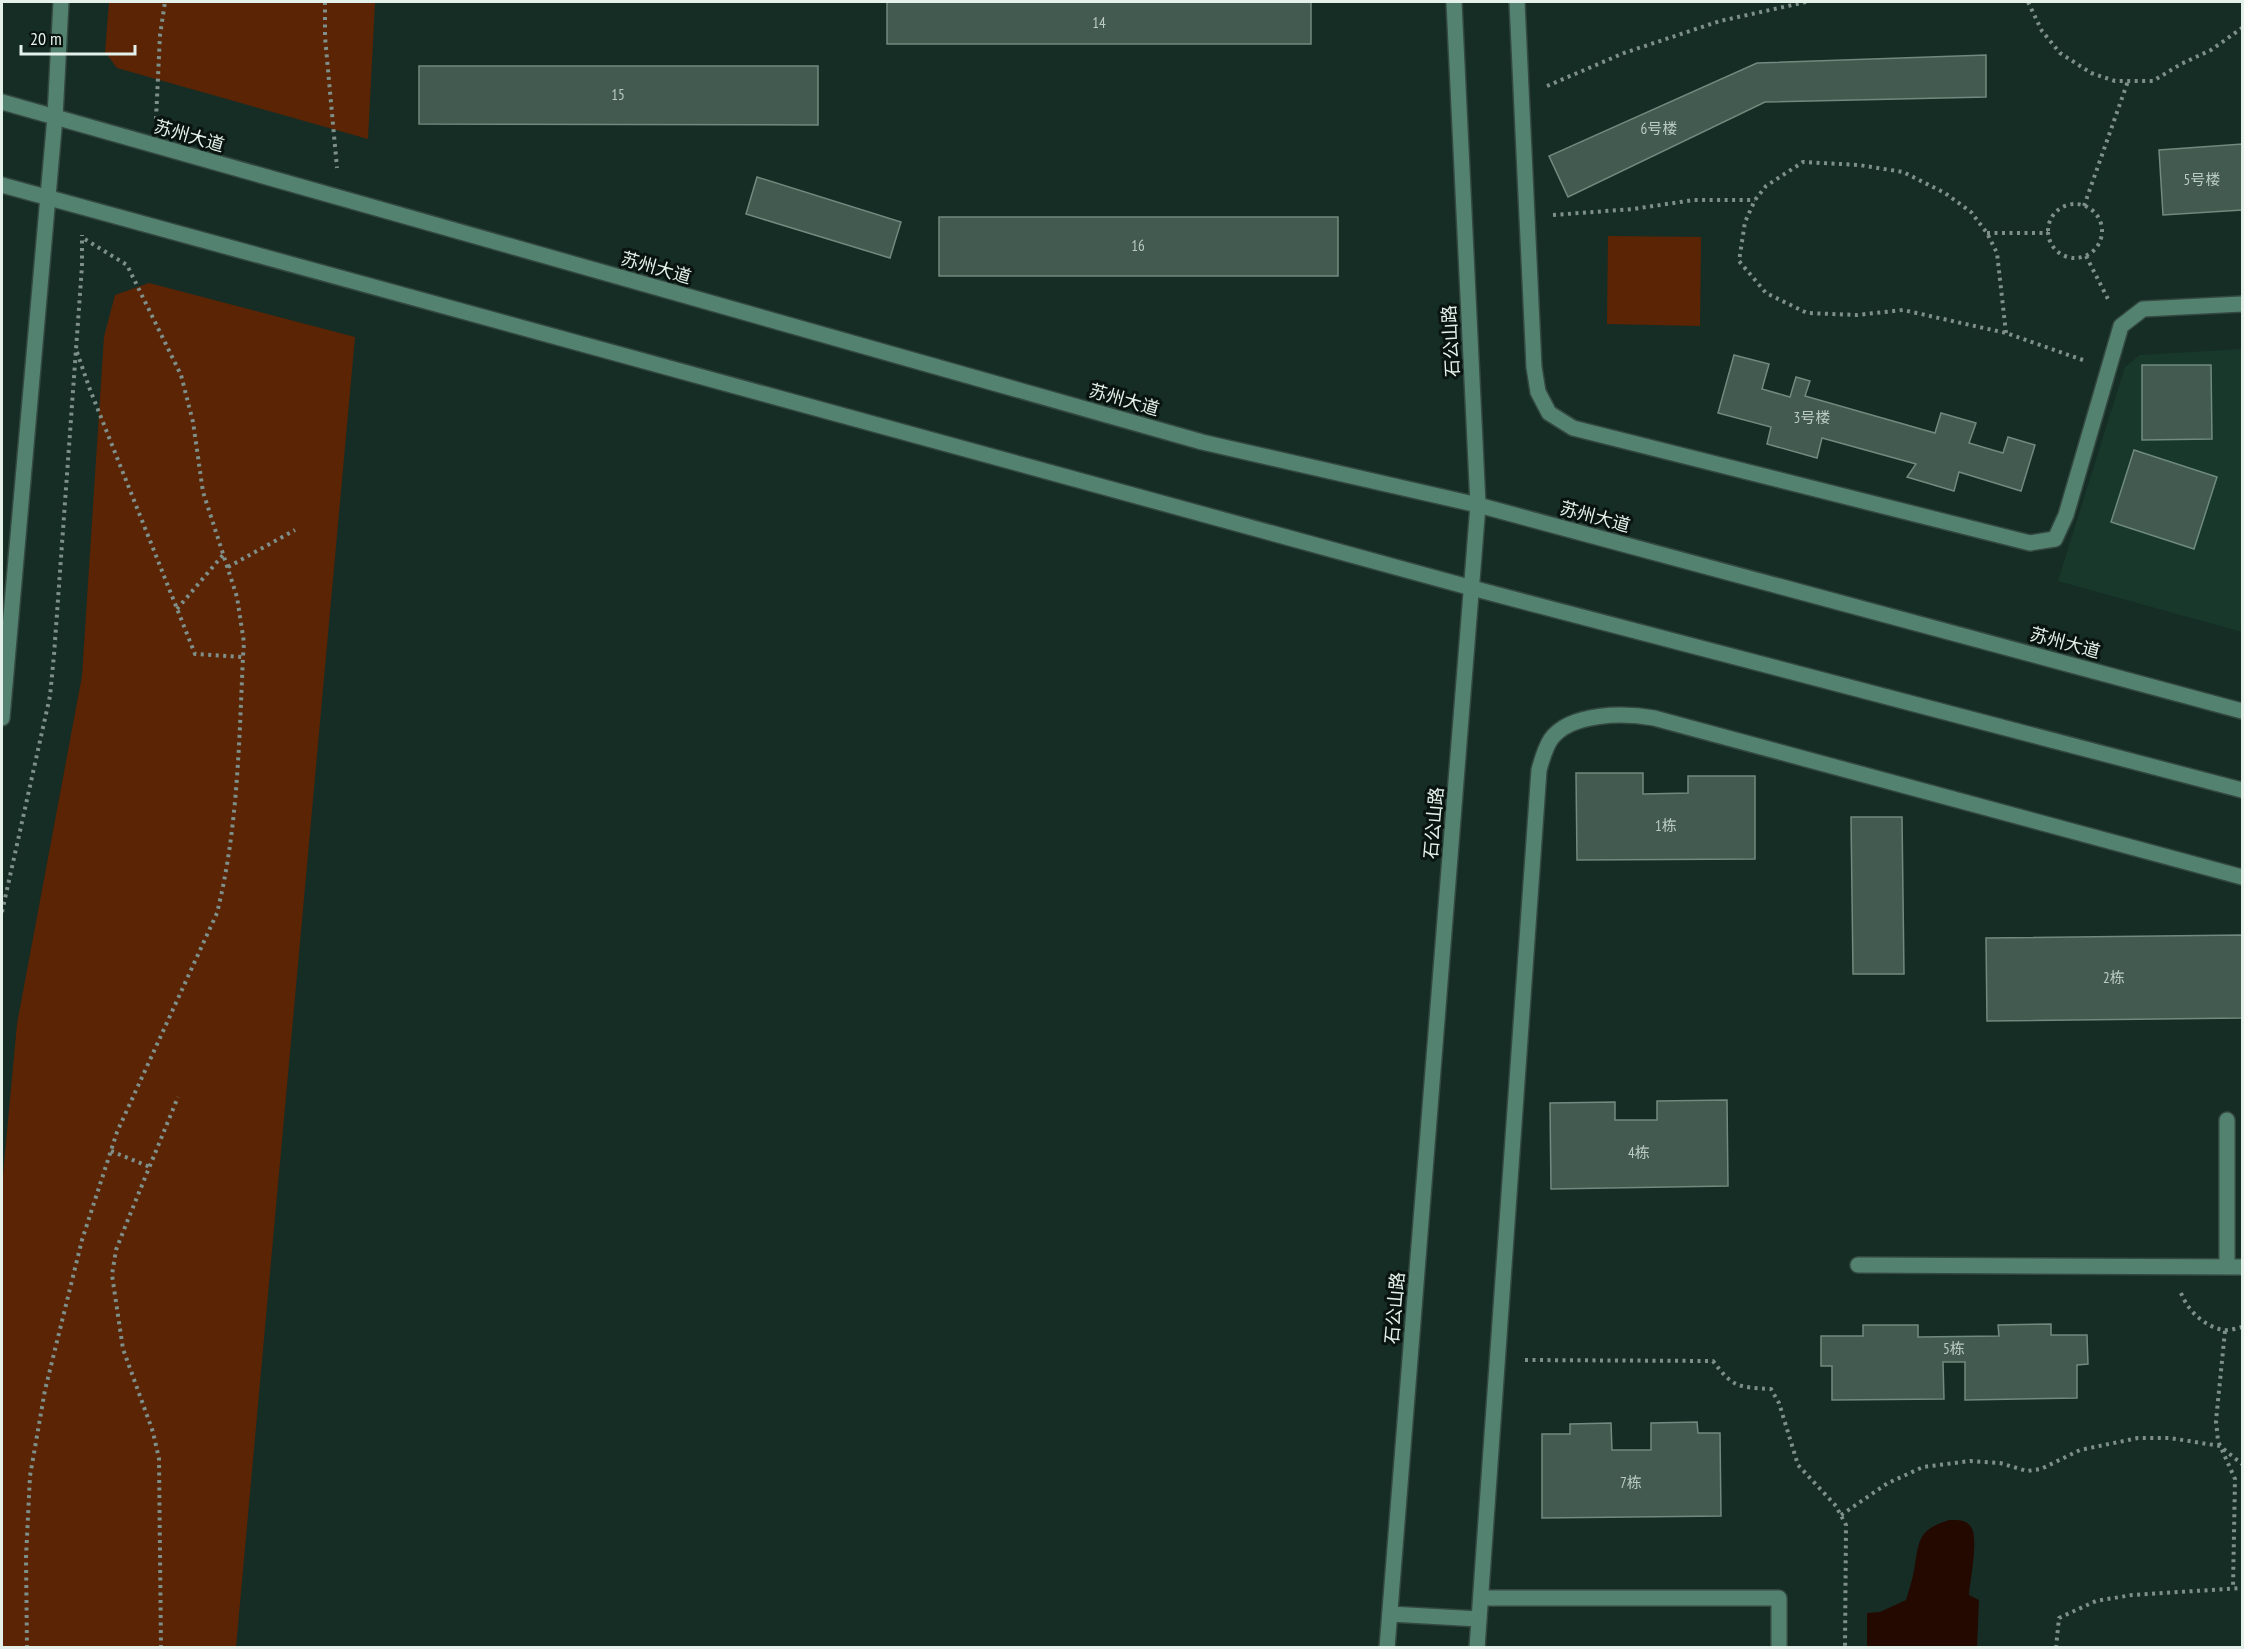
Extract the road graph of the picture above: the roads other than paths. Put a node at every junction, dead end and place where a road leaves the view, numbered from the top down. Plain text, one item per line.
1 (61, 2) edge
2 (1454, 2) edge
3 (1516, 2) edge
4 (2, 102) edge
5 (55, 117) junction
6 (2, 185) edge
7 (48, 199) junction
8 (2242, 304) edge
9 (1478, 505) junction
10 (1472, 588) junction
11 (2242, 711) edge
12 (2, 718) edge
13 (2242, 790) edge
14 (2242, 877) edge
15 (2227, 1120) dead end
16 (1857, 1265) dead end
17 (2235, 1267) edge
18 (1481, 1598) junction
19 (1390, 1614) junction
20 (1479, 1619) junction
21 (1387, 1647) edge
22 (1477, 1647) edge
23 (1779, 1647) edge

1 - 5 street
2 - 9 street, 石公山路
3 - 8 street
4 - 5 street, 苏州大道
5 - 7 street
5 - 9 street, 苏州大道
6 - 7 street
7 - 10 street
7 - 12 street
9 - 10 street, 石公山路
9 - 11 street, 苏州大道
10 - 13 street
10 - 19 street, 石公山路
14 - 18 street
15 - 17 street
16 - 17 street
18 - 20 street
18 - 23 street
19 - 20 street
19 - 21 street, 石公山路
20 - 22 street

